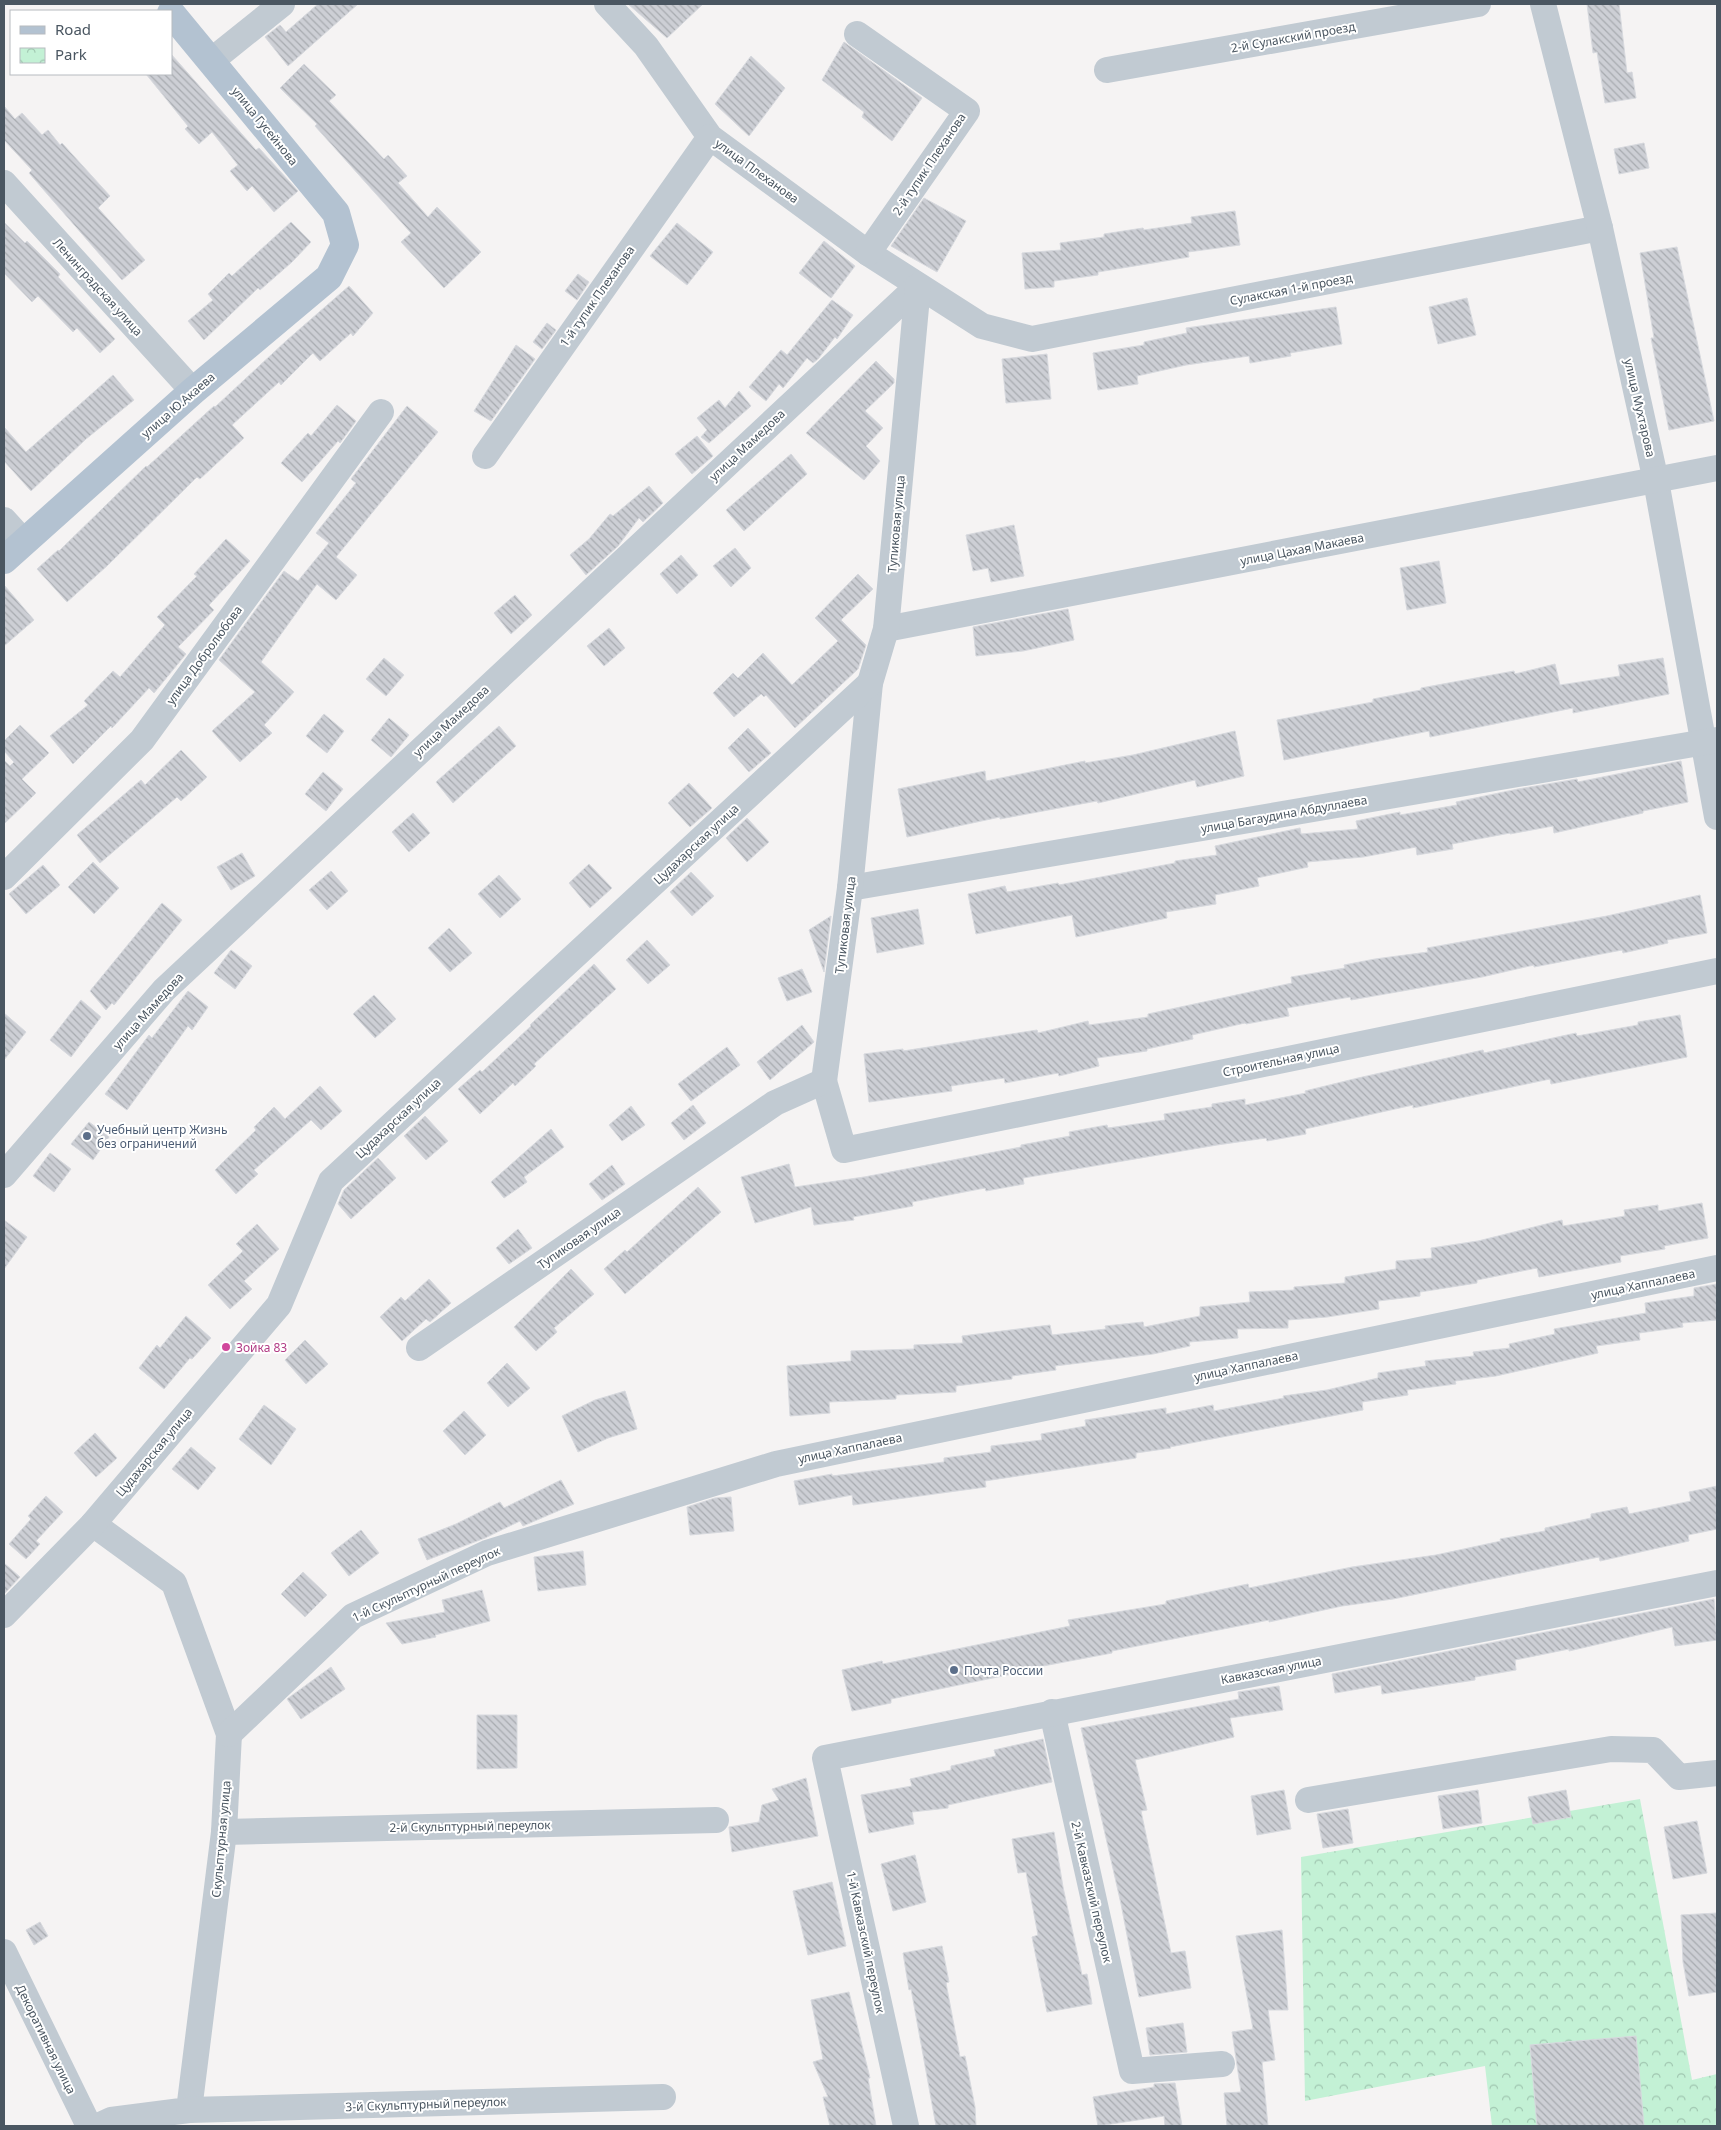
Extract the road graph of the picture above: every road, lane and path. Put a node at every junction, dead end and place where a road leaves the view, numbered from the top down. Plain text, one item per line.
1 (282, 4) edge
2 (606, 4) edge
3 (1478, 4) edge
4 (1543, 4) edge
5 (172, 14) edge
6 (857, 34) dead end
7 (211, 61) junction
8 (1107, 70) dead end
9 (710, 137) junction
10 (4, 183) edge
11 (1600, 228) junction
12 (346, 245) joint
13 (868, 252) junction
14 (918, 286) junction
15 (193, 391) junction
16 (381, 412) dead end
17 (485, 456) dead end
18 (1717, 468) edge
19 (1656, 481) junction
20 (4, 520) edge
21 (24, 542) junction
22 (4, 560) edge
23 (886, 629) junction
24 (870, 683) junction
25 (828, 722) junction
26 (1711, 742) edge
27 (864, 746) junction
28 (1717, 818) edge
29 (4, 878) edge
30 (850, 888) junction
31 (1717, 971) edge
32 (824, 1081) junction
33 (4, 1174) edge
34 (1717, 1268) edge
35 (419, 1348) dead end
36 (776, 1464) joint
37 (93, 1524) junction
38 (1717, 1583) edge
39 (4, 1616) edge
40 (1052, 1712) junction
41 (229, 1734) junction
42 (825, 1758) joint
43 (1717, 1773) edge
44 (1308, 1800) dead end
45 (716, 1820) dead end
46 (224, 1832) junction
47 (4, 1952) edge
48 (1222, 2064) dead end
49 (663, 2097) dead end
50 (189, 2110) junction
51 (89, 2126) edge
52 (98, 2126) edge
53 (906, 2126) edge

1 - 7 street
2 - 9 street, улица Плеханова
3 - 8 street, 2-й Сулакский проезд
4 - 11 street, улица Мухтарова
5 - 7 main road, улица Гусейнова
6 - 13 street, 2-й тупик Плеханова
7 - 12 main road, улица Гусейнова
9 - 13 street, улица Плеханова
9 - 17 street, 1-й тупик Плеханова
10 - 15 street, Ленинградская улица
11 - 14 street, Сулакская 1-й проезд
11 - 19 street, улица Мухтарова
12 - 15 main road, улица Ю.Акаева
13 - 14 street, улица Плеханова
14 - 23 street, Тупиковая улица
14 - 33 street, улица Мамедова
15 - 21 main road, улица Ю.Акаева
16 - 29 street, улица Добролюбова
18 - 19 street, улица Цахая Макаева
19 - 23 street, улица Цахая Макаева
19 - 26 street, улица Мухтарова
20 - 21 street
21 - 22 main road, улица Ю.Акаева
23 - 24 street, Тупиковая улица
24 - 25 street, Цудахарская улица
24 - 27 street, Тупиковая улица
25 - 27 street
25 - 37 street, Цудахарская улица
26 - 28 street, улица Мухтарова
26 - 30 street, улица Багаудина Абдуллаева
27 - 30 street, Тупиковая улица
30 - 32 street, Тупиковая улица
31 - 32 street, Строительная улица
32 - 35 street, Тупиковая улица
34 - 36 street, улица Хаппалаева
36 - 41 street, 1-й Скульптурный переулок
37 - 39 street, Цудахарская улица
37 - 41 street, Скульптурная улица
38 - 40 street, Кавказская улица
40 - 42 street, Кавказская улица
40 - 48 street, 2-й Кавказский переулок
41 - 46 street, Скульптурная улица
42 - 53 street, 1-й Кавказский переулок
43 - 44 street
45 - 46 street, 2-й Скульптурный переулок
46 - 50 street, Скульптурная улица
47 - 51 street, Декоративная улица
49 - 50 street, 3-й Скульптурный переулок
50 - 52 street

